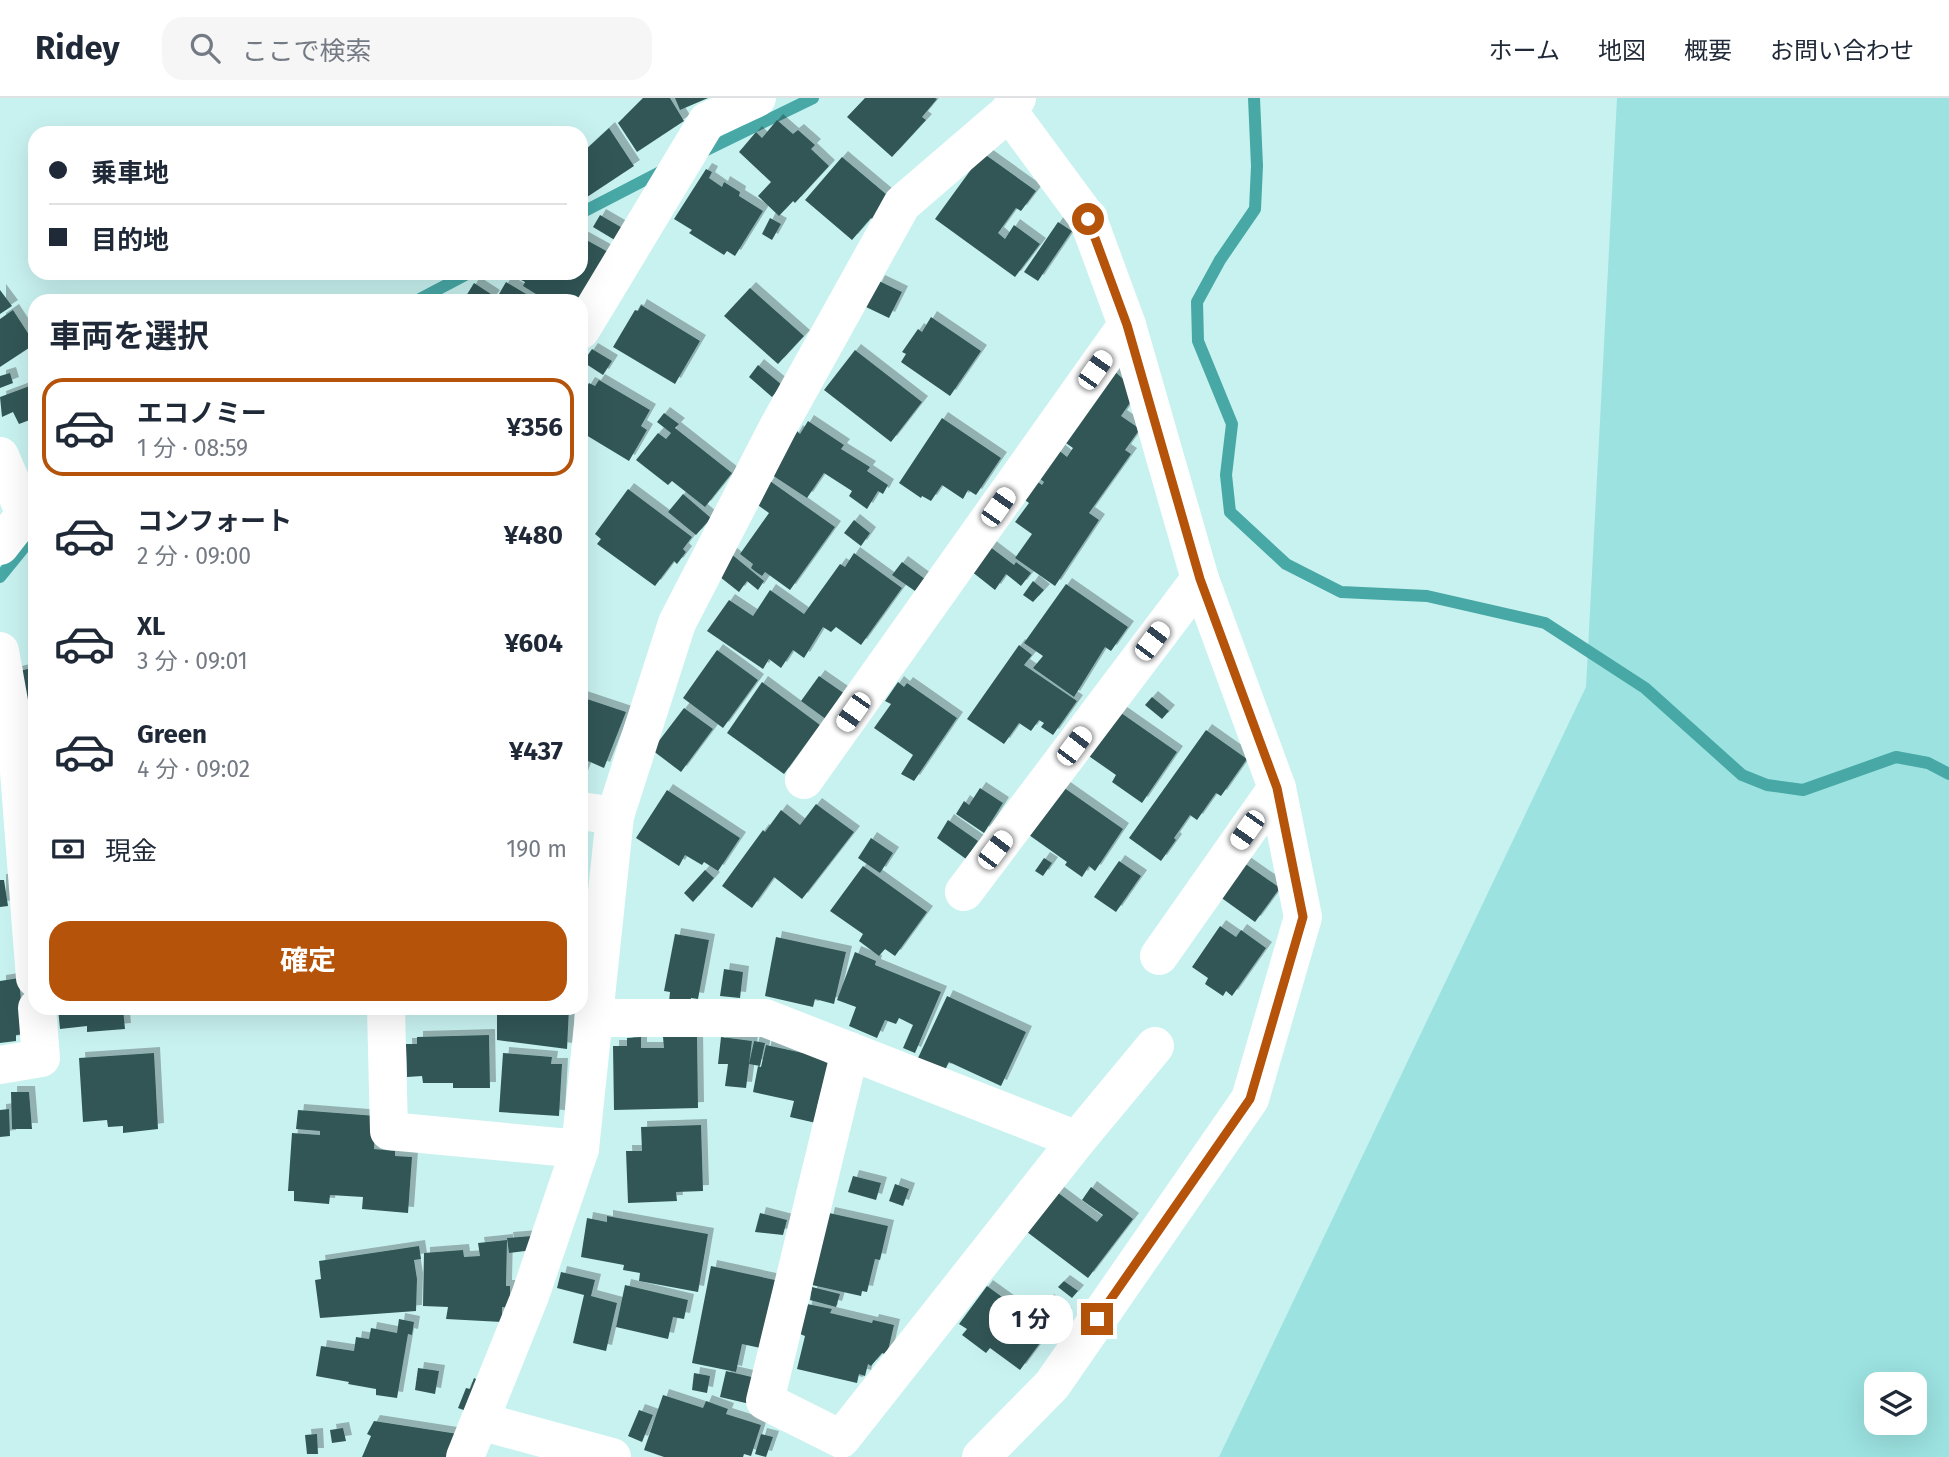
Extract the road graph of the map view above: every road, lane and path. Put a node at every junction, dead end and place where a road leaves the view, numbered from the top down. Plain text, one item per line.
1 (757, 98) edge
2 (1013, 105) edge
3 (588, 318) edge
4 (1127, 325) junction
5 (0, 456) edge
6 (0, 546) edge
7 (1200, 579) junction
8 (0, 651) edge
9 (26, 745) edge
10 (804, 780) dead end
11 (1277, 788) junction
12 (598, 814) edge
13 (12, 836) edge
14 (964, 892) dead end
15 (28, 935) edge
16 (1159, 956) dead end
17 (38, 1015) edge
18 (386, 1015) edge
19 (594, 1018) junction
20 (1155, 1046) dead end
21 (850, 1051) junction
22 (0, 1065) edge
23 (1077, 1140) junction
24 (580, 1149) junction
25 (480, 1421) junction
26 (465, 1457) edge
27 (612, 1457) edge
28 (981, 1457) edge

1 - 3 street
2 - 4 street
2 - 12 street
4 - 7 street
4 - 10 street
5 - 6 street
7 - 11 street
7 - 14 street
8 - 9 street
9 - 13 street
11 - 16 street
11 - 28 street
12 - 19 street
13 - 15 street
17 - 22 street
18 - 24 street
19 - 21 street
19 - 24 street
20 - 23 street
21 - 23 street
21 - 23 street
24 - 25 street
25 - 26 street
25 - 27 street

